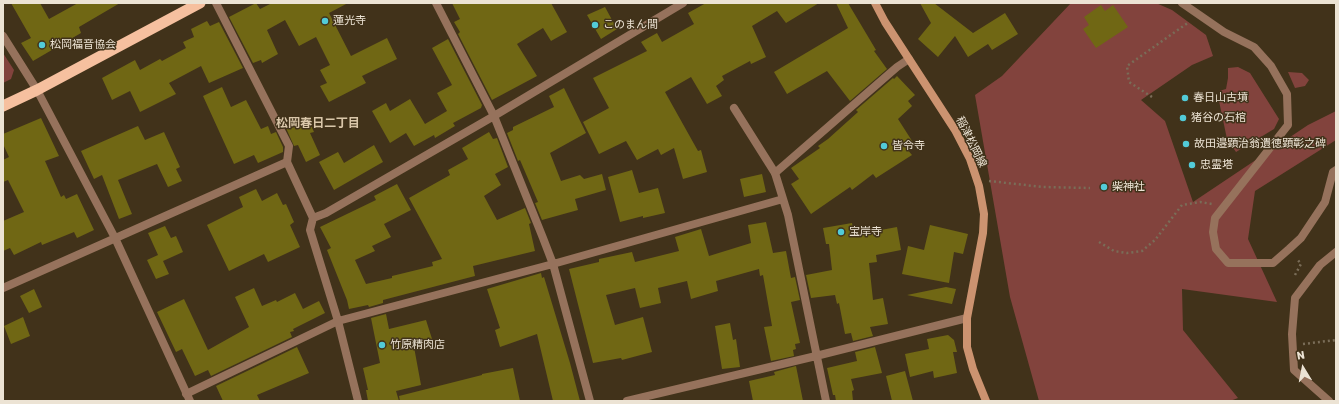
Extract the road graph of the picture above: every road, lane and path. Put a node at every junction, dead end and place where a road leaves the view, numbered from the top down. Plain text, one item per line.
1 (200, 3) edge
2 (216, 3) edge
3 (436, 3) edge
4 (683, 3) edge
5 (875, 3) edge
6 (1182, 3) edge
7 (1199, 15) junction
8 (3, 36) edge
9 (909, 59) junction
10 (37, 90) junction
11 (1152, 97) dead end
12 (3, 106) edge
13 (734, 108) dead end
14 (494, 116) junction
15 (287, 162) junction
16 (1336, 170) edge
17 (775, 173) junction
18 (977, 179) junction
19 (1090, 188) dead end
20 (783, 198) junction
21 (1222, 208) junction
22 (313, 218) junction
23 (115, 238) junction
24 (1099, 242) dead end
25 (1288, 249) junction
26 (1336, 252) edge
27 (553, 264) junction
28 (3, 288) edge
29 (1303, 288) junction
30 (967, 318) junction
31 (338, 321) junction
32 (1336, 340) edge
33 (1293, 345) junction
34 (816, 356) junction
35 (188, 398) edge
36 (358, 401) edge
37 (590, 401) edge
38 (627, 401) edge
39 (826, 401) edge
40 (986, 401) edge
41 (1329, 401) edge

1 - 10 highway
2 - 15 street
3 - 14 street
4 - 14 street
5 - 9 main road, 稲津松岡線
6 - 7 street
7 - 11 path
7 - 21 street
8 - 10 street
9 - 17 street
9 - 18 main road, 稲津松岡線
10 - 12 highway
10 - 23 street
13 - 17 street
14 - 22 street
14 - 27 street
15 - 22 street
15 - 23 street
16 - 25 street
17 - 20 street
18 - 19 path
18 - 30 main road, 稲津松岡線
20 - 27 street
20 - 34 street
21 - 24 path
21 - 25 street
22 - 31 street
23 - 28 street
23 - 35 street
25 - 29 path
26 - 29 street
27 - 31 street
27 - 37 street
29 - 33 street
30 - 34 street
30 - 40 main road, 稲津松岡線
31 - 35 street
31 - 36 street
32 - 33 path
33 - 41 street
34 - 38 street
34 - 39 street

